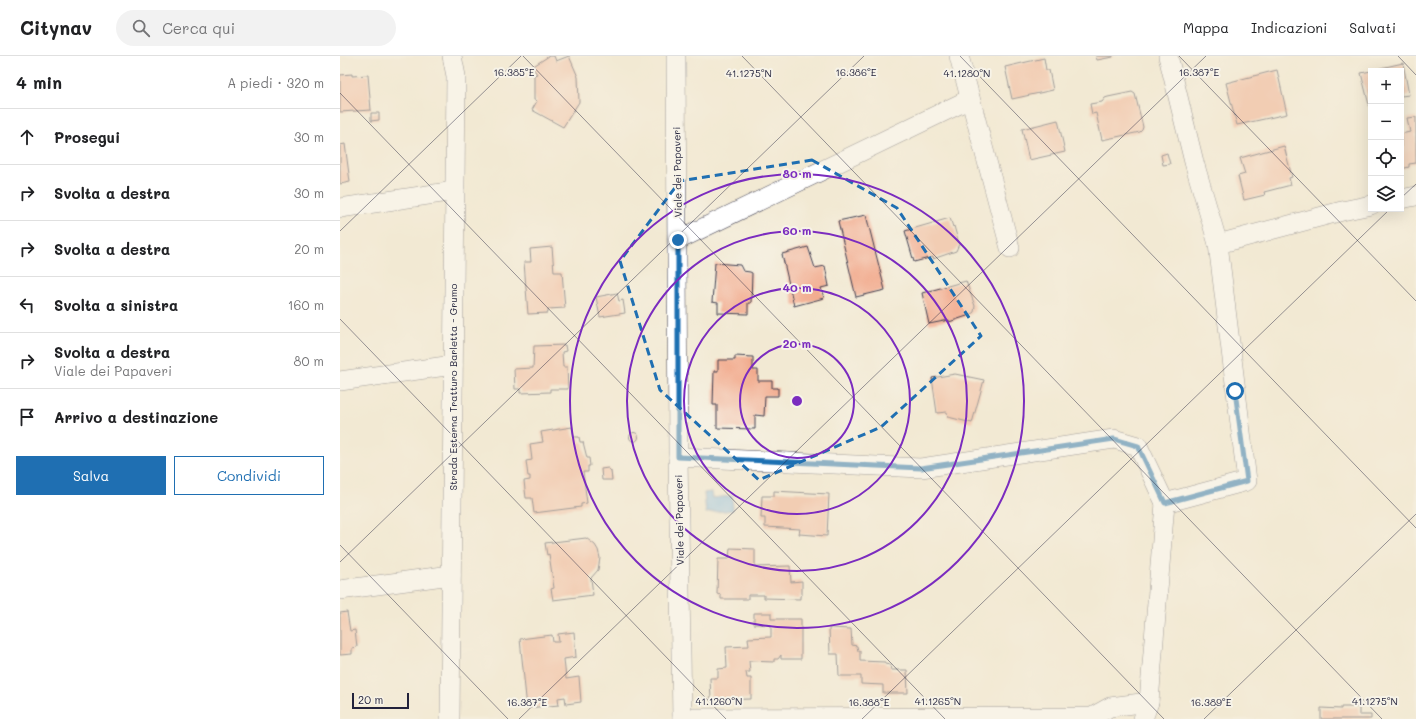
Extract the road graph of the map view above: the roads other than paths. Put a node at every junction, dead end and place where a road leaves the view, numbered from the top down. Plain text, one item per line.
1 (452, 56) edge
2 (676, 56) edge
3 (959, 56) edge
4 (1168, 56) edge
5 (970, 99) junction
6 (455, 191) junction
7 (1416, 196) edge
8 (1404, 198) edge
9 (1368, 206) edge
10 (340, 208) edge
11 (678, 240) junction
12 (1218, 244) junction
13 (1010, 248) dead end
14 (453, 364) junction
15 (340, 381) edge
16 (678, 457) junction
17 (1165, 503) junction
18 (451, 575) junction
19 (340, 590) edge
20 (1146, 710) edge
21 (682, 718) edge
22 (450, 719) edge

1 - 6 street, Strada Esterna Tratturo Barletta - Grumo
2 - 11 street, Viale dei Papaveri
3 - 5 street
4 - 12 street
5 - 11 street
5 - 13 street
6 - 10 street
6 - 14 street, Strada Esterna Tratturo Barletta - Grumo
7 - 8 street
9 - 12 street
11 - 16 street, Viale dei Papaveri
12 - 17 street
14 - 15 street
14 - 18 street, Strada Esterna Tratturo Barletta - Grumo
16 - 17 street
16 - 21 street, Viale dei Papaveri
17 - 20 street
18 - 19 street
18 - 22 street, Strada Esterna Tratturo Barletta - Grumo
20 - 21 street

